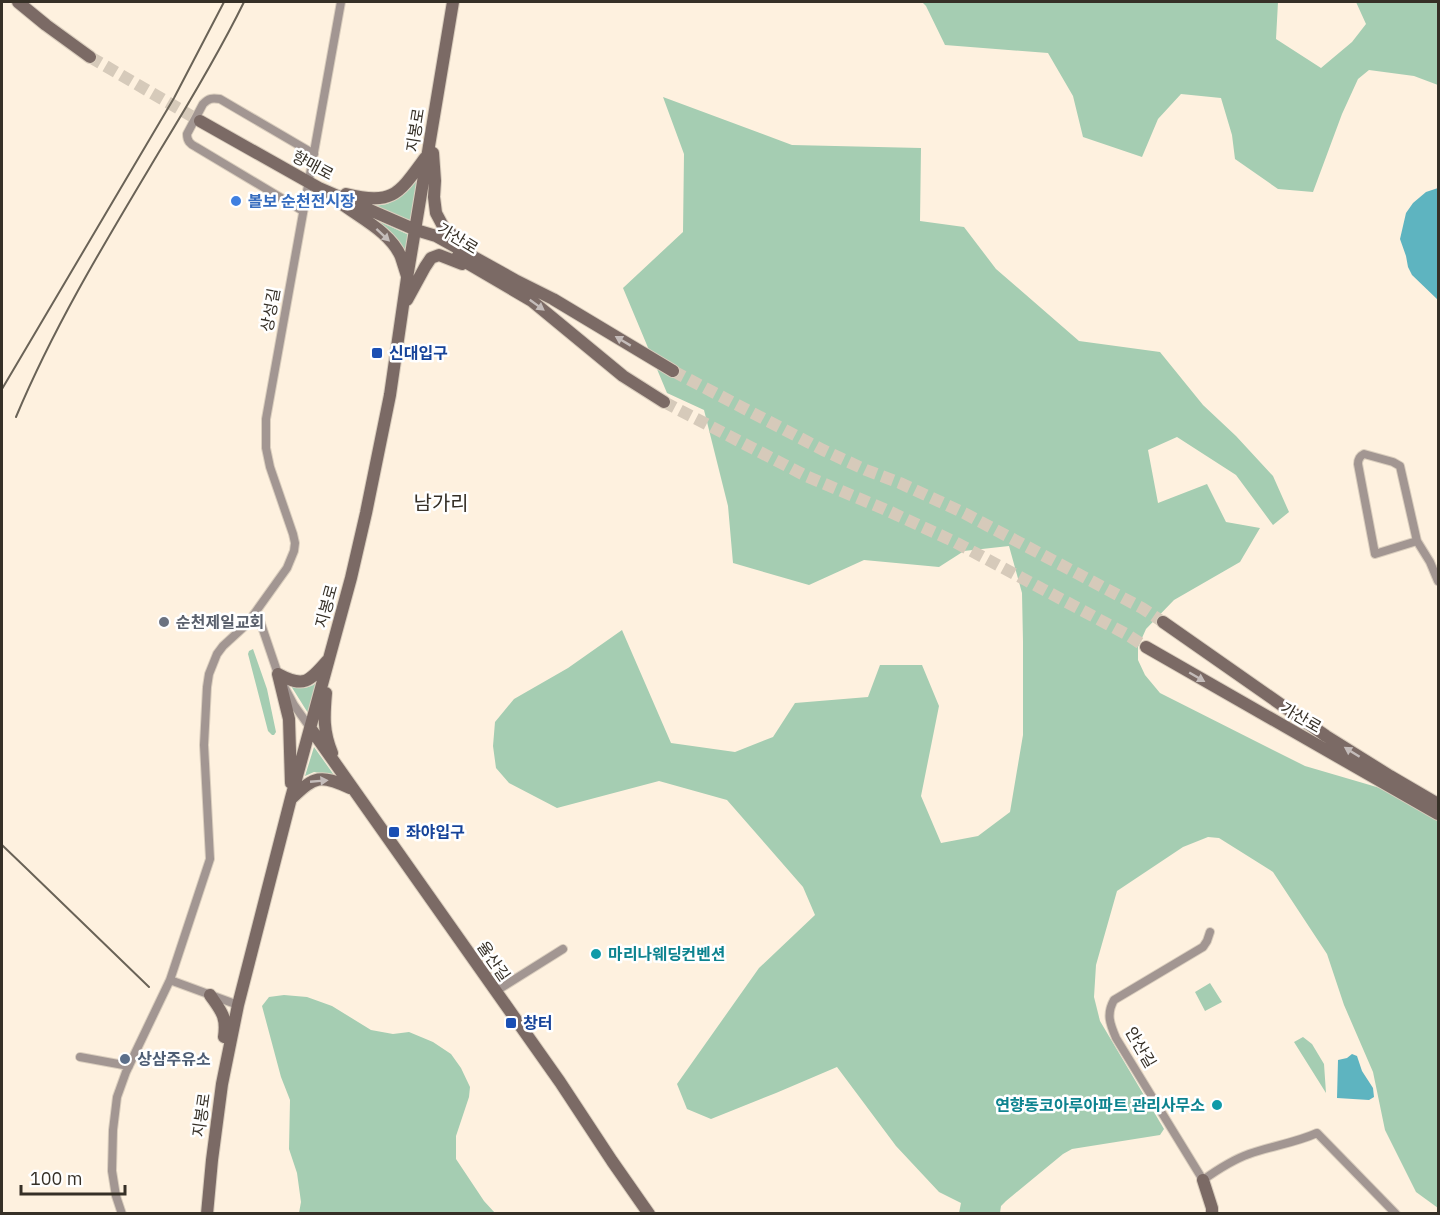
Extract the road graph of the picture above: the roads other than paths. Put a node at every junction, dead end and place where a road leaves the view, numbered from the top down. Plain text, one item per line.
1 (18, 2) edge
2 (341, 2) edge
3 (453, 2) edge
4 (90, 57) tunnel mouth
5 (200, 121) tunnel mouth
6 (432, 130) junction
7 (314, 154) junction
8 (427, 155) junction
9 (314, 185) junction
10 (303, 211) junction
11 (416, 230) junction
12 (501, 277) junction
13 (407, 278) junction
14 (403, 309) junction
15 (673, 371) tunnel mouth
16 (664, 402) tunnel mouth
17 (1417, 542) junction
18 (1438, 580) edge
19 (257, 612) junction
20 (1163, 622) tunnel mouth
21 (1146, 647) tunnel mouth
22 (330, 657) junction
23 (278, 674) junction
24 (310, 729) junction
25 (351, 788) junction
26 (291, 798) junction
27 (1438, 804) edge
28 (1438, 814) edge
29 (1210, 932) dead end
30 (563, 948) dead end
31 (170, 980) junction
32 (496, 992) junction
33 (210, 995) junction
34 (238, 1005) junction
35 (80, 1057) dead end
36 (129, 1066) junction
37 (224, 1076) junction
38 (1203, 1180) junction
39 (122, 1214) edge
40 (207, 1214) edge
41 (649, 1214) edge
42 (1212, 1214) edge
43 (1396, 1214) edge

1 - 4 main road
2 - 7 street, 상성길
3 - 6 main road, 지봉로
5 - 9 main road, 향매로
6 - 8 main road, 지봉로
6 - 12 main road
7 - 9 street, 상성길
7 - 10 street
8 - 9 main road
8 - 11 main road, 지봉로
9 - 10 street, 상성길
9 - 11 main road, 향매로
9 -> 13 main road
10 - 19 street, 상성길
11 - 12 main road, 가산로
11 - 13 main road, 지봉로
12 - 14 main road
15 -> 12 main road, 가산로
12 -> 16 main road, 가산로
13 - 14 main road, 지봉로
14 - 22 main road, 지봉로
17 - 17 street
17 - 18 street
19 - 23 street
19 - 31 street, 상성길
27 -> 20 main road, 가산로
21 -> 28 main road, 가산로
22 - 23 main road
22 - 24 main road, 지봉로
22 - 25 main road
23 - 24 street
23 - 26 main road
24 - 25 main road, 율산길
24 - 26 main road, 지봉로
26 -> 25 main road
25 - 32 main road, 율산길
26 - 34 main road, 지봉로
29 - 38 street, 안산길
30 - 32 street
31 - 33 street
31 - 36 street, 상성길
32 - 41 main road, 율산길
33 - 34 street
33 - 37 main road
34 - 37 main road, 지봉로
35 - 36 street
36 - 39 street, 상성길
37 - 40 main road, 지봉로
38 - 42 main road, 안산길
38 - 43 street

